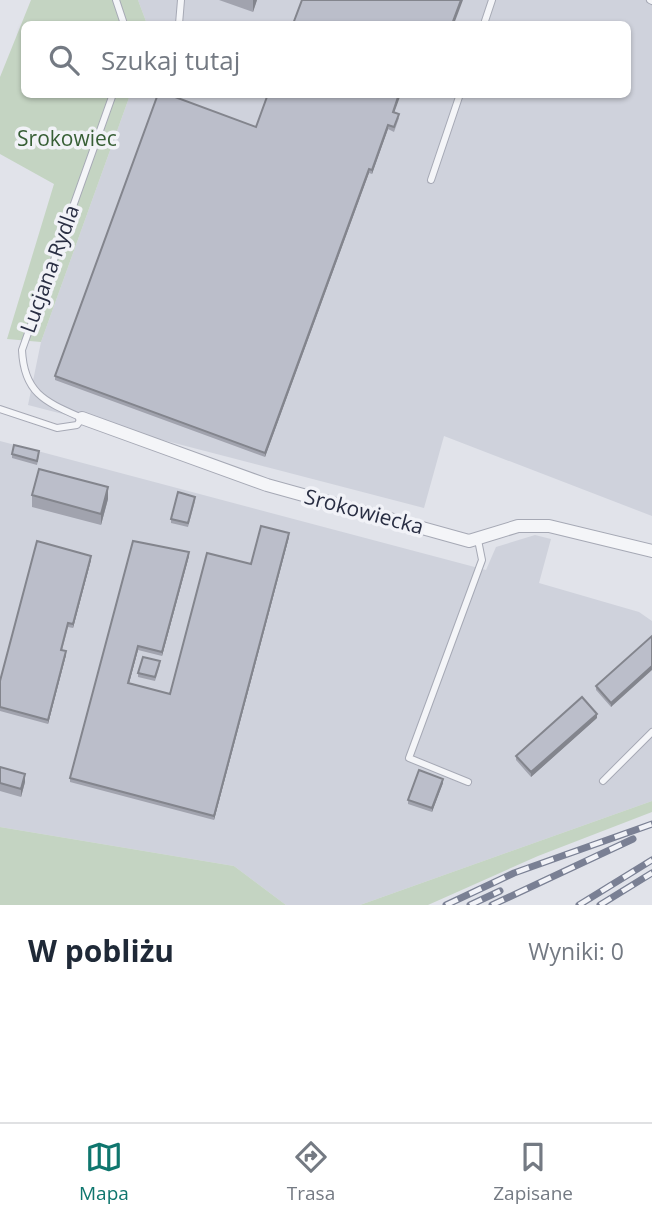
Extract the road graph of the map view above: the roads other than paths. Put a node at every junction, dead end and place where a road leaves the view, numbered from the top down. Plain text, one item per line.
1 (116, 0) edge
2 (181, 0) edge
3 (492, 0) edge
4 (123, 21) edge
5 (178, 21) edge
6 (485, 21) edge
7 (112, 98) edge
8 (459, 98) edge
9 (431, 180) dead end
10 (0, 410) edge
11 (82, 418) junction
12 (478, 540) junction
13 (652, 551) edge
14 (652, 732) edge
15 (603, 781) dead end
16 (468, 782) dead end

1 - 4 lane
2 - 5 lane
3 - 6 lane
7 - 11 lane, Lucjana Rydla
8 - 9 lane
10 - 11 lane
11 - 12 street, Srokowiecka
12 - 13 street, Srokowiecka
12 - 16 lane
14 - 15 lane

